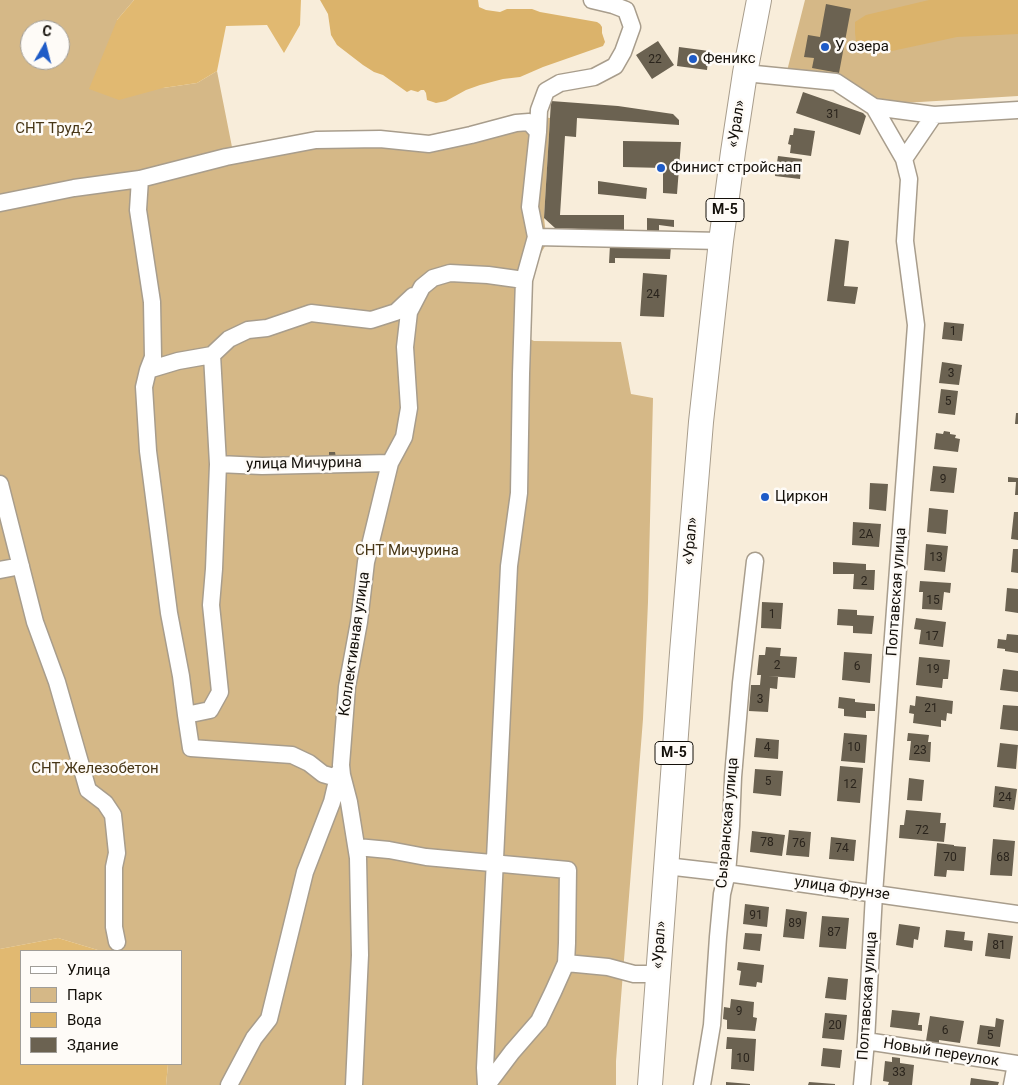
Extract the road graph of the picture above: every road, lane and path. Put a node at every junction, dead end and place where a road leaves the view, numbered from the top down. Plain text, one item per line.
1 (592, 0) edge
2 (759, 0) edge
3 (745, 73) junction
4 (874, 108) junction
5 (1018, 110) edge
6 (934, 115) junction
7 (538, 132) junction
8 (904, 159) junction
9 (140, 179) junction
10 (0, 203) edge
11 (536, 237) junction
12 (721, 241) junction
13 (524, 280) junction
14 (422, 287) junction
15 (212, 355) junction
16 (148, 370) junction
17 (390, 463) junction
18 (218, 464) junction
19 (0, 484) edge
20 (756, 561) dead end
21 (21, 566) junction
22 (0, 570) edge
23 (186, 715) junction
24 (339, 771) junction
25 (357, 847) junction
26 (495, 864) junction
27 (666, 866) junction
28 (727, 873) junction
29 (874, 894) junction
30 (1018, 914) edge
31 (117, 942) dead end
32 (566, 962) junction
33 (658, 974) junction
34 (866, 1042) junction
35 (1017, 1064) edge
36 (229, 1085) edge
37 (354, 1085) edge
38 (486, 1085) edge
39 (650, 1085) edge
40 (702, 1085) edge
41 (862, 1085) edge
42 (1012, 1085) edge

1 - 7 street
2 - 3 highway, «Урал» / М-5
3 - 4 street
3 - 12 highway, «Урал» / М-5
4 - 6 street
4 - 8 street, Полтавская улица
5 - 6 street
6 - 8 street
7 - 9 street
7 - 11 street
8 - 29 street, Полтавская улица
9 - 10 street
9 - 16 street
11 - 12 street
11 - 13 street
12 - 27 highway, «Урал» / М-5
13 - 14 street
13 - 26 street
14 - 15 street
14 - 17 street, Коллективная улица
15 - 16 street
15 - 18 street
16 - 23 street
17 - 18 street, улица Мичурина
17 - 24 street, Коллективная улица
18 - 23 street
19 - 21 street
20 - 28 street, Сызранская улица
21 - 22 street
21 - 31 street
23 - 24 street
24 - 25 street, Коллективная улица
24 - 36 street
25 - 26 street
25 - 37 street, Коллективная улица
26 - 32 street
26 - 38 street
27 - 28 street, улица Фрунзе
27 - 33 highway, «Урал» / М-5
28 - 29 street, улица Фрунзе
28 - 40 street, Сызранская улица
29 - 30 street, улица Фрунзе
29 - 34 street, Полтавская улица
32 - 33 street
32 - 38 street
33 - 39 highway, «Урал» / М-5
34 - 35 street, Новый переулок
34 - 41 street, Полтавская улица
35 - 42 street, Новый переулок

